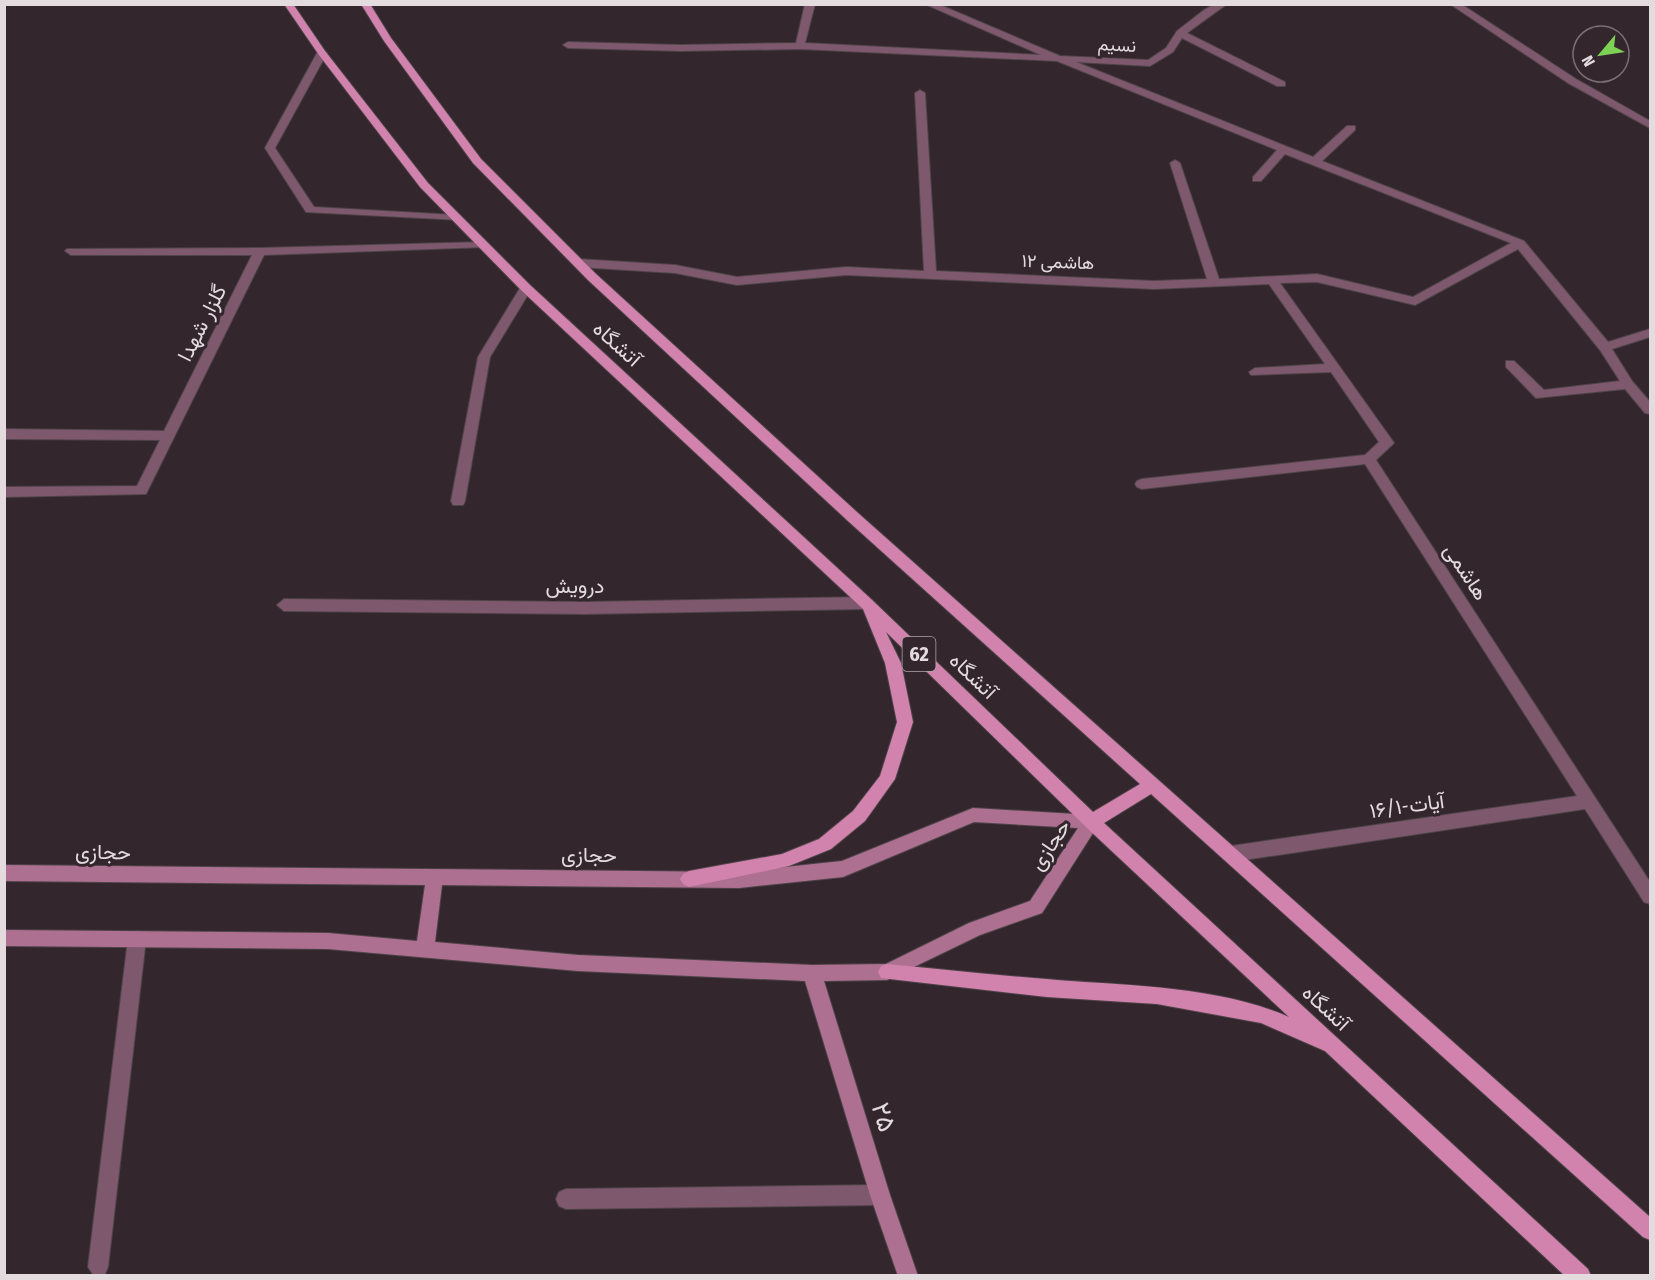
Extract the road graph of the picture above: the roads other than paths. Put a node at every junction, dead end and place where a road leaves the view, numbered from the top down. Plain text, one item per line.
1 (288, 4) edge
2 (365, 4) edge
3 (810, 4) edge
4 (929, 4) edge
5 (1223, 4) edge
6 (1454, 4) edge
7 (1180, 33) junction
8 (568, 45) dead end
9 (800, 45) junction
10 (322, 53) junction
11 (1059, 58) junction
12 (1281, 84) dead end
13 (920, 93) dead end
14 (1650, 125) edge
15 (1351, 128) dead end
16 (1284, 149) junction
17 (1315, 161) junction
18 (1175, 163) dead end
19 (1257, 179) dead end
20 (456, 218) junction
21 (1520, 243) junction
22 (484, 245) junction
23 (71, 251) dead end
24 (260, 252) junction
25 (578, 263) junction
26 (930, 275) junction
27 (1272, 280) junction
28 (1214, 282) junction
29 (526, 288) junction
30 (1650, 333) edge
31 (1605, 347) junction
32 (1510, 364) dead end
33 (1334, 368) junction
34 (1255, 372) dead end
35 (1628, 384) junction
36 (1650, 410) edge
37 (4, 434) edge
38 (168, 436) junction
39 (1369, 459) junction
40 (1142, 484) dead end
41 (4, 492) edge
42 (458, 501) dead end
43 (866, 603) junction
44 (284, 605) dead end
45 (1153, 784) junction
46 (1588, 802) junction
47 (1092, 822) junction
48 (1231, 854) junction
49 (4, 873) edge
50 (434, 879) junction
51 (689, 879) junction
52 (1650, 896) edge
53 (4, 938) edge
54 (137, 939) junction
55 (425, 950) junction
56 (887, 972) junction
57 (812, 973) junction
58 (1338, 1048) junction
59 (880, 1195) junction
60 (566, 1199) dead end
61 (1650, 1230) edge
62 (98, 1267) dead end
63 (908, 1275) edge
64 (1581, 1275) edge

1 - 10 main road, آتشگاه / 62
2 - 25 main road, آتشگاه
3 - 9 street
4 - 11 street
5 - 7 street, نسیم
6 - 14 street
7 - 11 street, نسیم
7 - 12 street
8 - 9 street, نسیم
9 - 11 street, نسیم
10 - 20 main road, آتشگاه / 62
10 - 20 street
11 - 16 street
13 - 26 street
15 - 17 street
16 - 17 street
16 - 19 street
17 - 21 street
18 - 28 street
20 - 22 main road, آتشگاه / 62
21 - 27 street, ۱۲ هاشمی
21 - 31 street
22 - 24 street
22 - 29 main road, آتشگاه / 62
23 - 24 street
24 - 38 street, گلزار شهدا
25 - 26 street, ۱۲ هاشمی
25 - 45 main road, آتشگاه
26 - 28 street, ۱۲ هاشمی
27 - 28 street, ۱۲ هاشمی
27 - 33 street
29 - 42 street
29 - 43 main road, آتشگاه / 62
30 - 31 street
31 - 35 street
32 - 35 street
33 - 34 street
33 - 39 street
35 - 36 street
37 - 38 street
38 - 41 street, گلزار شهدا
39 - 40 street
39 - 46 street, هاشمی
43 - 44 street, درویش
43 - 47 main road, آتشگاه / 62
43 - 51 main road
45 - 47 main road
45 - 48 main road, آتشگاه
46 - 48 street, ۱۶/۱-آیات
46 - 52 street, هاشمی
47 - 51 main road, حجازی
47 - 56 main road, حجازی
47 - 58 main road, آتشگاه / 62
48 - 61 main road, آتشگاه
49 - 50 main road, حجازی
50 - 51 main road, حجازی
50 - 55 main road
53 - 54 main road, حجازی
54 - 55 main road, حجازی
54 - 62 street
55 - 57 main road, حجازی
56 - 57 main road, حجازی
56 - 58 main road
57 - 59 main road, ۲۵
58 - 64 main road, آتشگاه / 62
59 - 60 street
59 - 63 main road, ۲۵

